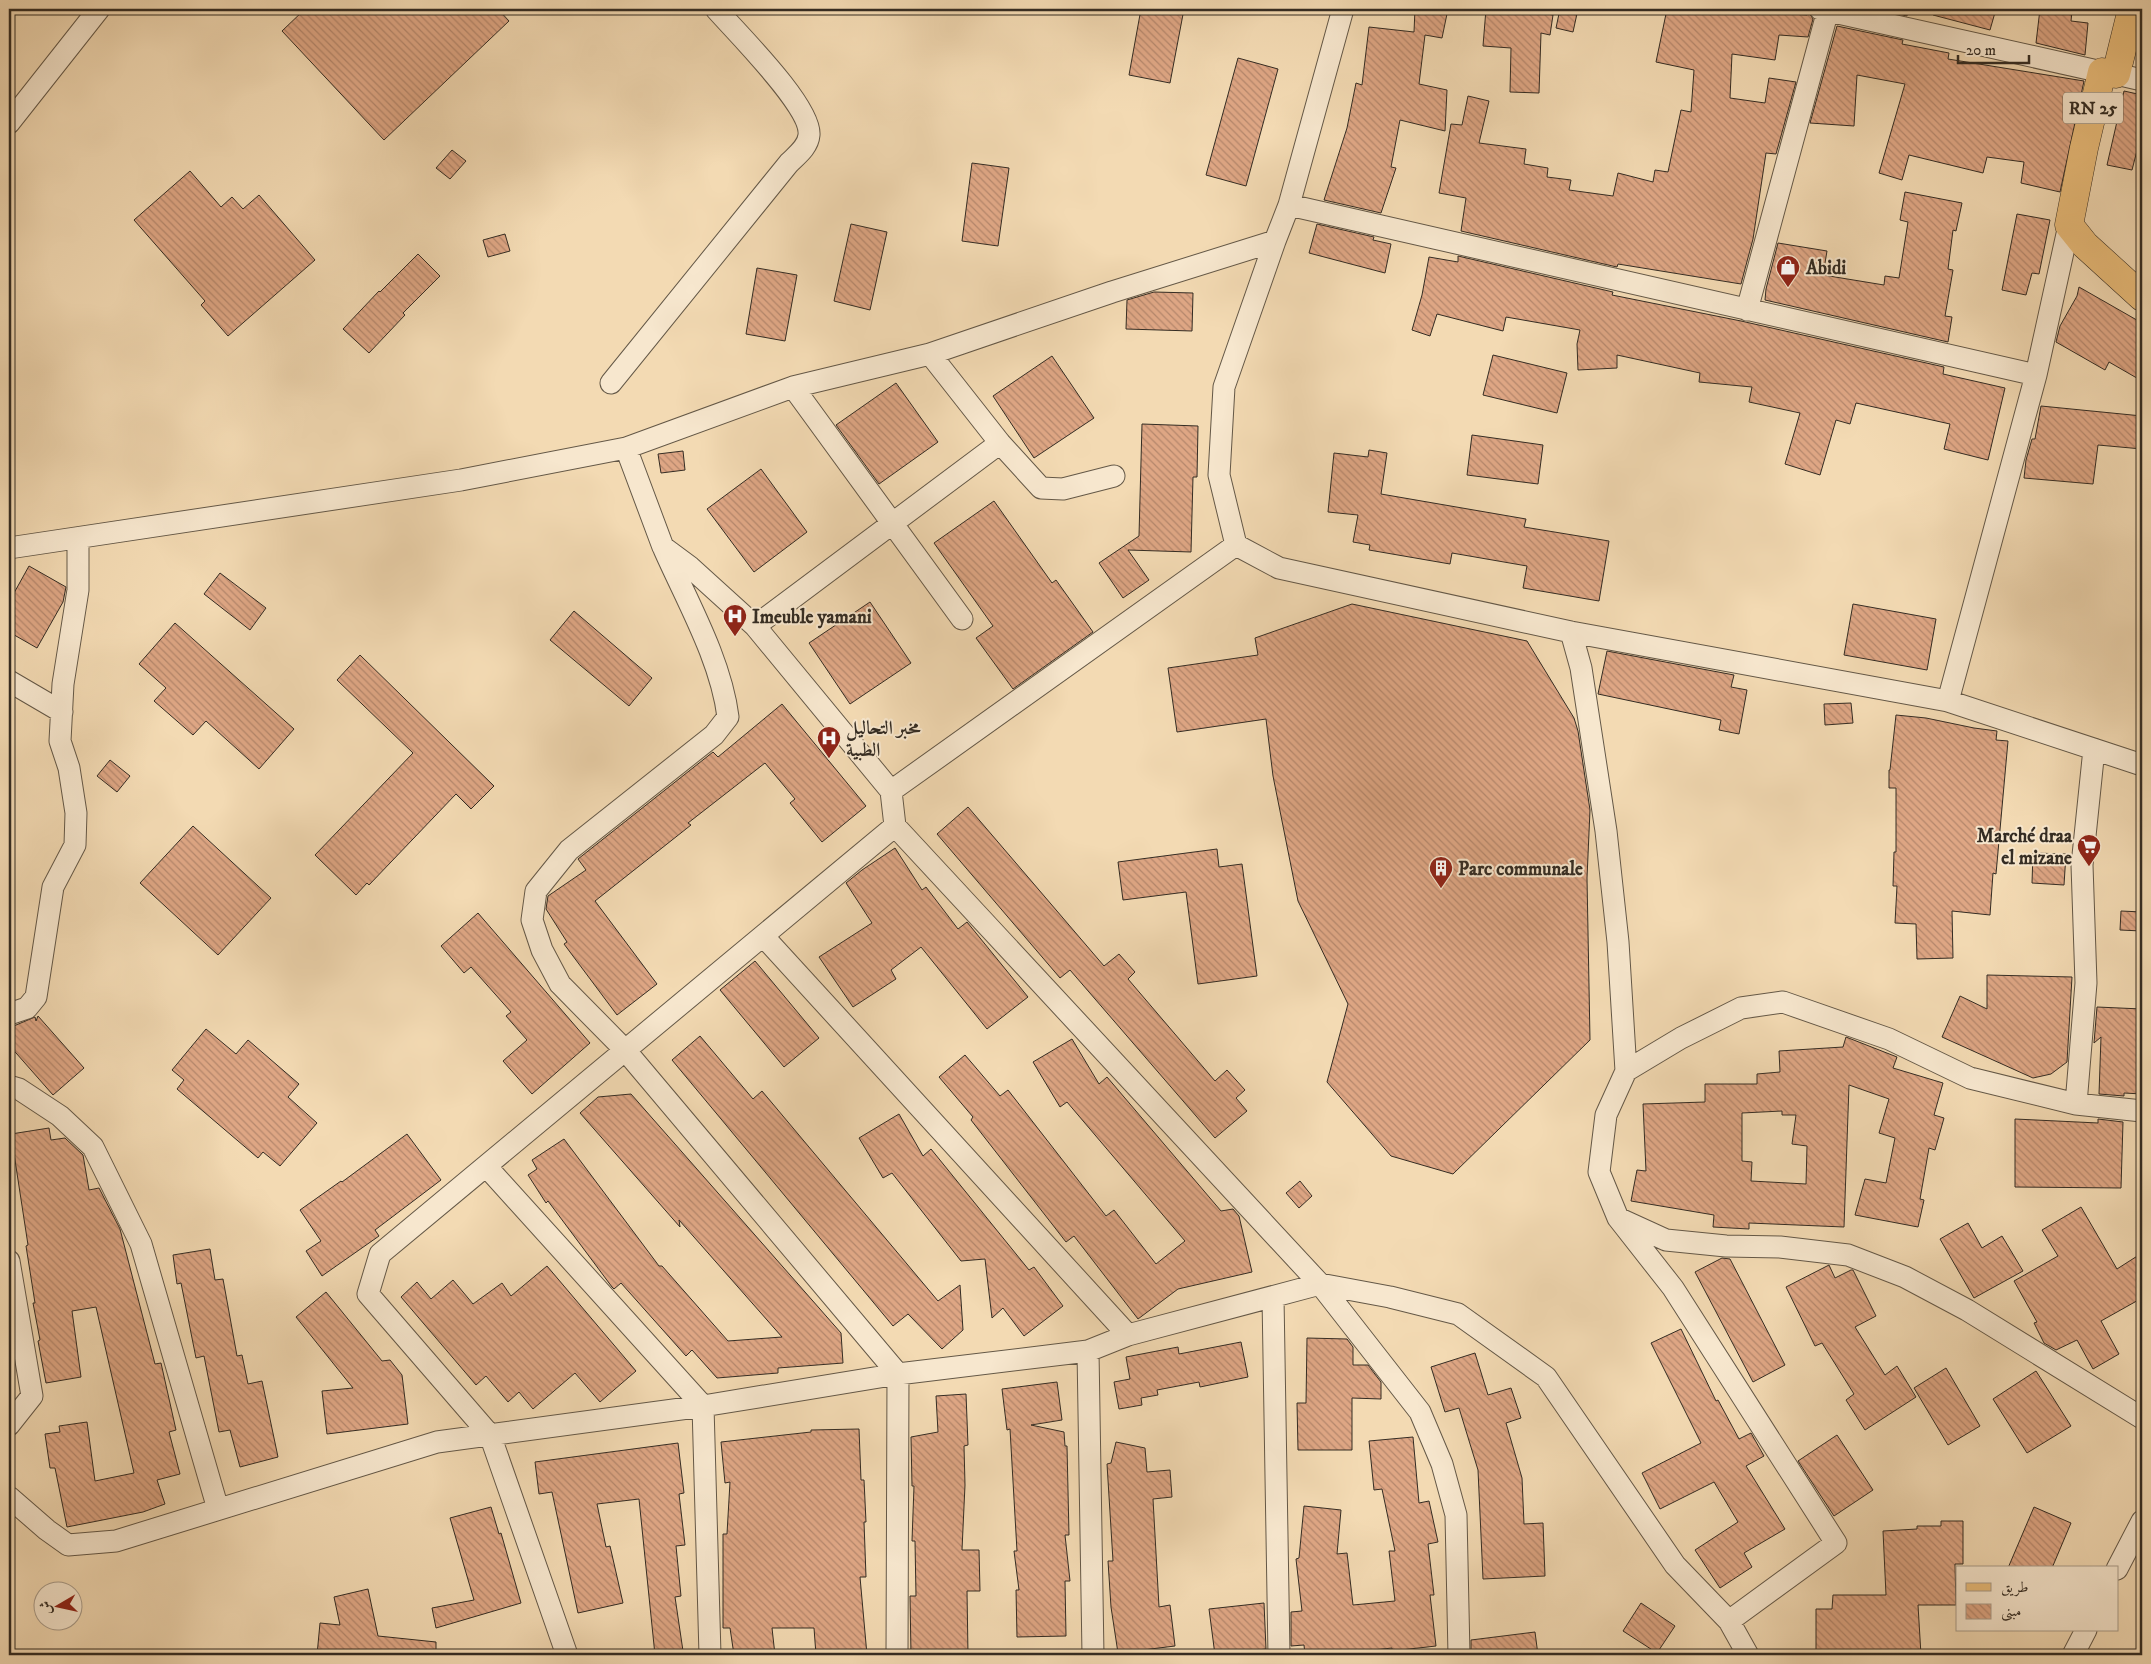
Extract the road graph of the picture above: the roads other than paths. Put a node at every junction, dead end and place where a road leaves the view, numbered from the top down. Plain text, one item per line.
1 (99, 9) edge
2 (716, 9) edge
3 (1343, 9) edge
4 (2132, 9) edge
5 (1824, 10) edge
6 (2109, 73) junction
7 (2142, 80) edge
8 (9, 123) edge
9 (1290, 205) junction
10 (2069, 225) junction
11 (1275, 241) junction
12 (2142, 297) edge
13 (1747, 310) junction
14 (930, 354) junction
15 (2036, 375) junction
16 (611, 383) dead end
17 (793, 387) junction
18 (1000, 444) junction
19 (626, 448) junction
20 (1114, 476) dead end
21 (894, 524) junction
22 (78, 538) junction
23 (1236, 545) junction
24 (663, 547) junction
25 (9, 548) edge
26 (962, 619) dead end
27 (755, 626) junction
28 (1571, 632) junction
29 (9, 681) edge
30 (1948, 701) junction
31 (62, 712) junction
32 (2094, 749) junction
33 (2142, 765) edge
34 (891, 791) junction
35 (895, 826) junction
36 (764, 937) junction
37 (9, 1014) edge
38 (626, 1050) junction
39 (1626, 1071) junction
40 (9, 1086) edge
41 (2076, 1104) junction
42 (2142, 1111) edge
43 (486, 1166) junction
44 (1618, 1218) junction
45 (9, 1262) edge
46 (1320, 1284) junction
47 (1273, 1297) junction
48 (1128, 1335) junction
49 (1088, 1351) junction
50 (898, 1374) junction
51 (703, 1406) junction
52 (2142, 1418) edge
53 (9, 1425) edge
54 (490, 1435) junction
55 (9, 1498) edge
56 (218, 1509) junction
57 (2142, 1521) edge
58 (2118, 1567) edge
59 (1729, 1621) junction
60 (2085, 1632) edge
61 (568, 1655) edge
62 (710, 1655) edge
63 (897, 1655) edge
64 (1093, 1655) edge
65 (1279, 1655) edge
66 (1458, 1655) edge
67 (1748, 1655) edge
68 (2073, 1655) edge

1 - 8 street
2 - 16 street
3 - 9 street
4 - 6 main road, RN 25
5 - 6 street
5 - 13 street
6 - 7 street
6 - 10 main road, RN 25
9 - 11 street
9 - 13 street
10 - 12 main road
10 - 15 street
11 - 14 street
11 - 23 street
13 - 15 street
14 - 17 street
14 - 18 street
15 - 30 street
17 - 19 street
17 - 21 street
18 - 20 street
18 - 21 street
19 - 22 street
19 - 24 street
21 - 26 street
21 - 27 street
22 - 25 street
22 - 31 street
23 - 28 street
23 - 34 street
24 - 27 street
24 - 38 street
27 - 34 street
28 - 30 street
28 - 39 street
29 - 31 street
30 - 32 street
31 - 37 street
32 - 33 street
32 - 41 street
34 - 35 street
35 - 36 street
35 - 46 street
36 - 38 street
36 - 48 street
38 - 43 street
38 - 50 street
39 - 41 street
39 - 44 street
40 - 56 street
41 - 42 street
43 - 51 street
43 - 54 street
44 - 52 street
44 - 59 street
45 - 53 street
46 - 47 street
46 - 59 street
46 - 66 street
47 - 48 street
47 - 65 street
48 - 49 street
49 - 50 street
49 - 64 street
50 - 51 street
50 - 63 street
51 - 54 street
51 - 62 street
54 - 56 street
54 - 61 street
55 - 56 street
57 - 58 street
59 - 67 street
60 - 68 street

